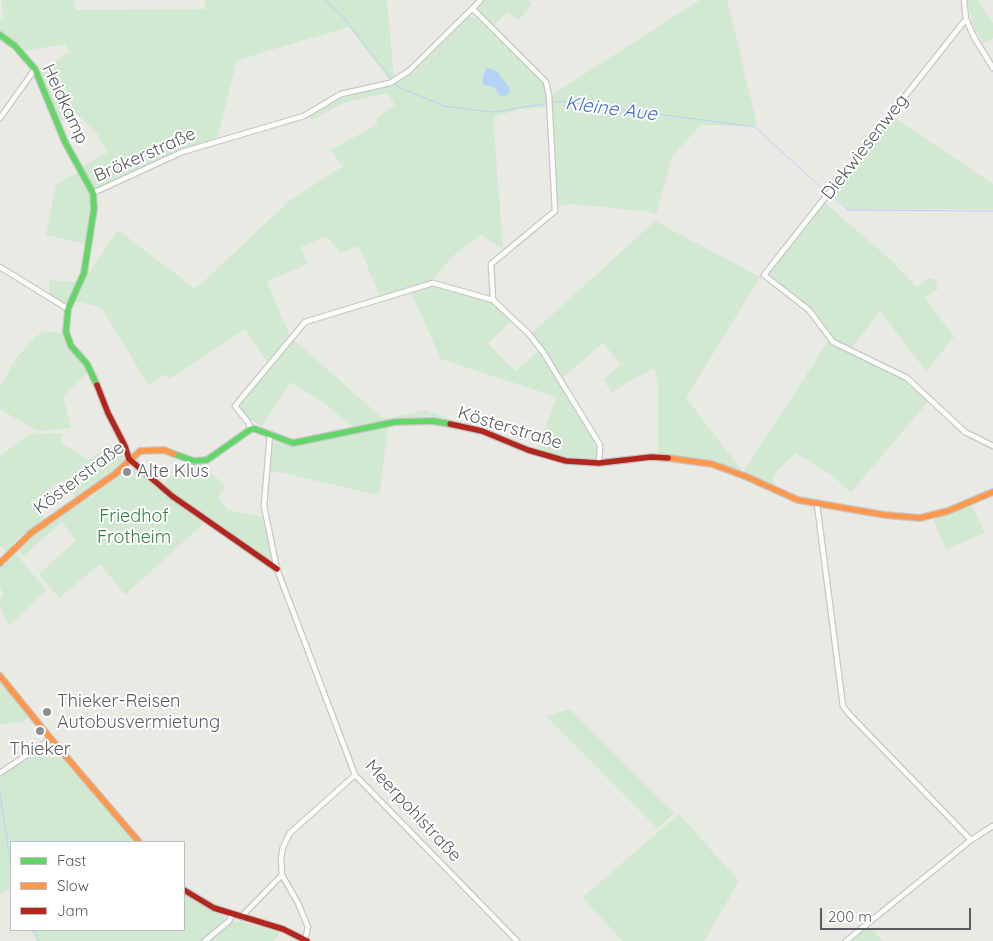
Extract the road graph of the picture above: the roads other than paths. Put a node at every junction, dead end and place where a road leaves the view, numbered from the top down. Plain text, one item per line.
1 (481, 0) edge
2 (964, 0) edge
3 (473, 9) junction
4 (966, 20) junction
5 (0, 35) edge
6 (993, 68) edge
7 (35, 69) junction
8 (0, 118) edge
9 (93, 193) junction
10 (0, 267) edge
11 (493, 300) junction
12 (68, 309) junction
13 (251, 430) junction
14 (270, 434) junction
15 (993, 438) edge
16 (991, 444) edge
17 (129, 460) junction
18 (599, 463) junction
19 (993, 492) edge
20 (817, 504) junction
21 (0, 563) edge
22 (277, 569) junction
23 (0, 676) edge
24 (51, 740) junction
25 (0, 773) edge
26 (355, 775) junction
27 (993, 826) edge
28 (971, 840) junction
29 (138, 841) edge
30 (282, 875) junction
31 (185, 891) edge
32 (232, 914) junction
33 (243, 918) junction
34 (306, 940) edge
35 (205, 941) edge
36 (517, 941) edge
37 (846, 941) edge

1 - 3 street, Brökerstraße
2 - 4 street
3 - 9 street, Brökerstraße
3 - 11 street
4 - 6 street
4 - 16 street, Diekwiesenweg
5 - 7 main road, Heidkamp
7 - 8 street
7 - 9 main road, Heidkamp
9 - 12 main road, Brökerstraße
10 - 12 street
11 - 13 street
11 - 18 street
12 - 17 main road, Brökerstraße
13 - 14 main road, Kösterstraße
13 - 17 main road, Kösterstraße
14 - 18 main road, Kösterstraße
14 - 22 street, Meerpohlstraße
15 - 16 street
17 - 21 main road, Kösterstraße
17 - 22 main road
18 - 20 main road, Kösterstraße
19 - 20 main road, Kösterstraße
20 - 28 street
22 - 26 street, Meerpohlstraße
23 - 24 main road
24 - 25 street
24 - 29 main road
26 - 30 street
26 - 36 street, Meerpohlstraße
27 - 28 street
28 - 37 street
30 - 33 street
30 - 34 street
31 - 32 main road
32 - 33 main road
32 - 35 street
33 - 34 main road

